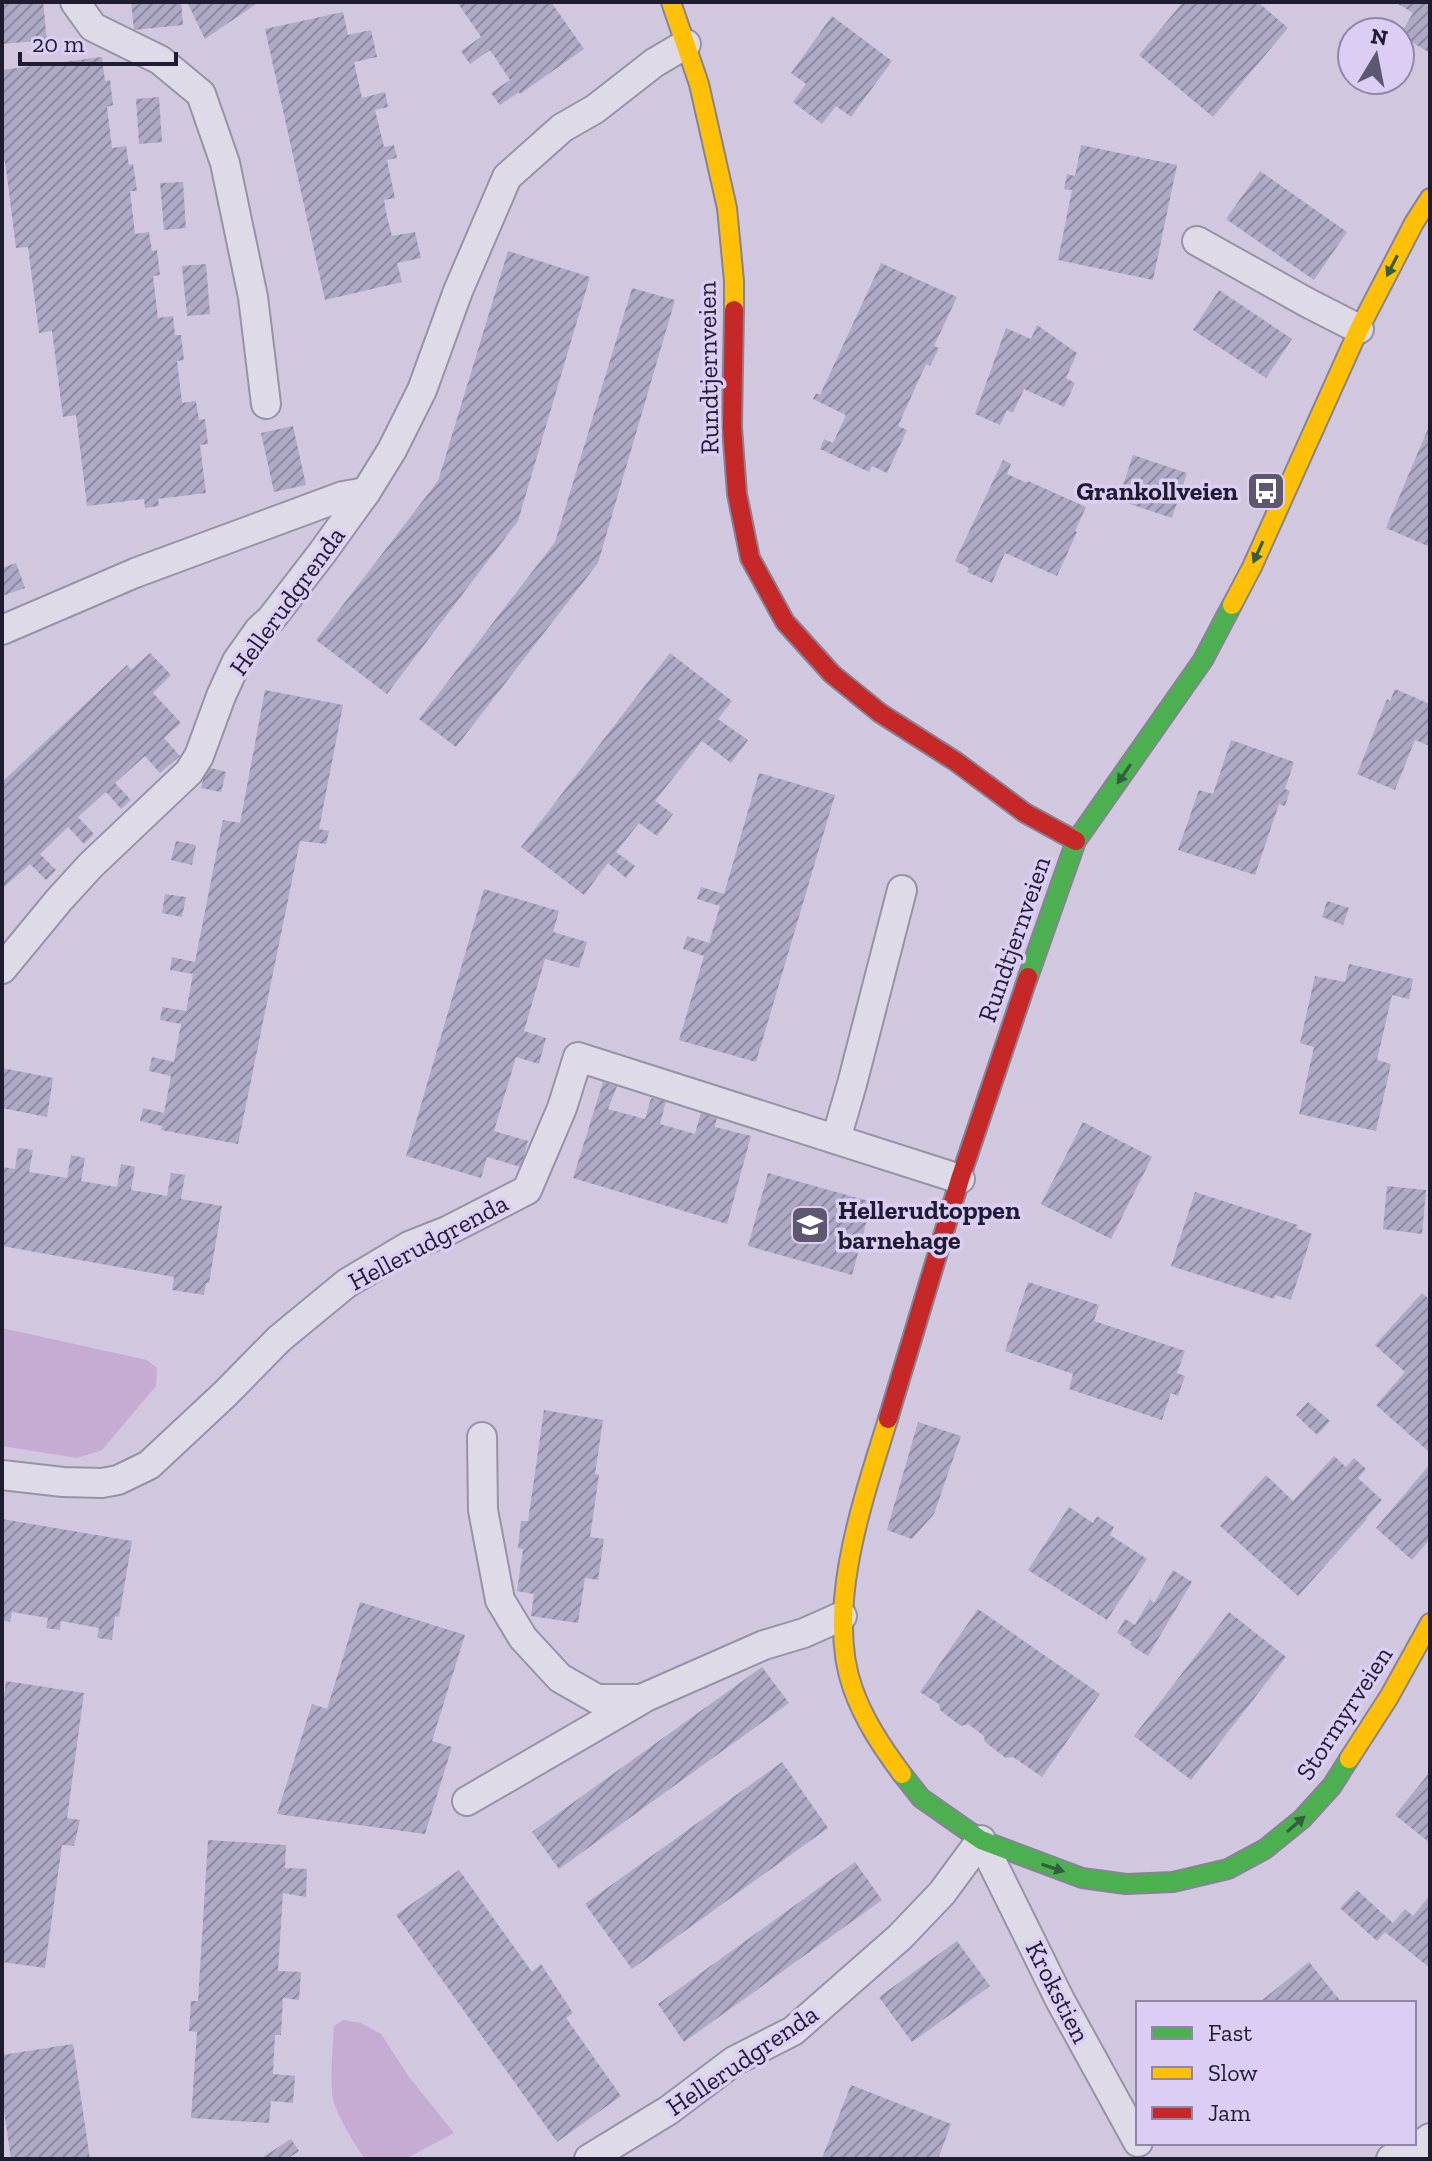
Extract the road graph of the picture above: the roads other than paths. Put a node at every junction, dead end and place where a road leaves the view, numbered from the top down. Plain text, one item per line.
1 (75, 2) edge
2 (671, 2) edge
3 (686, 44) junction
4 (1430, 198) edge
5 (1197, 241) dead end
6 (1359, 329) junction
7 (266, 404) dead end
8 (366, 492) junction
9 (2, 630) edge
10 (1076, 841) junction
11 (902, 890) dead end
12 (2, 969) edge
13 (836, 1139) junction
14 (960, 1179) junction
15 (482, 1437) dead end
16 (2, 1475) edge
17 (842, 1616) junction
18 (1430, 1623) edge
19 (641, 1699) junction
20 (467, 1801) dead end
21 (981, 1840) junction
22 (1136, 2138) edge
23 (1430, 2138) edge
24 (589, 2159) edge
25 (1391, 2159) edge

1 - 7 lane
2 - 3 street, Rundtjernveien
3 - 8 lane, Hellerudgrenda
3 - 10 street, Rundtjernveien
4 -> 6 street
5 - 6 lane
6 -> 10 street
8 - 9 lane, Hellerudgrenda
8 - 12 lane, Hellerudgrenda
10 - 14 street, Rundtjernveien
11 - 13 lane
13 - 14 lane, Hellerudgrenda
13 - 16 lane, Hellerudgrenda
14 - 17 street, Rundtjernveien
15 - 19 lane
17 - 19 lane
17 - 21 street, Rundtjernveien
21 -> 18 street, Stormyrveien
19 - 20 lane
21 - 22 lane, Krokstien
21 - 24 lane, Hellerudgrenda
23 - 25 lane

